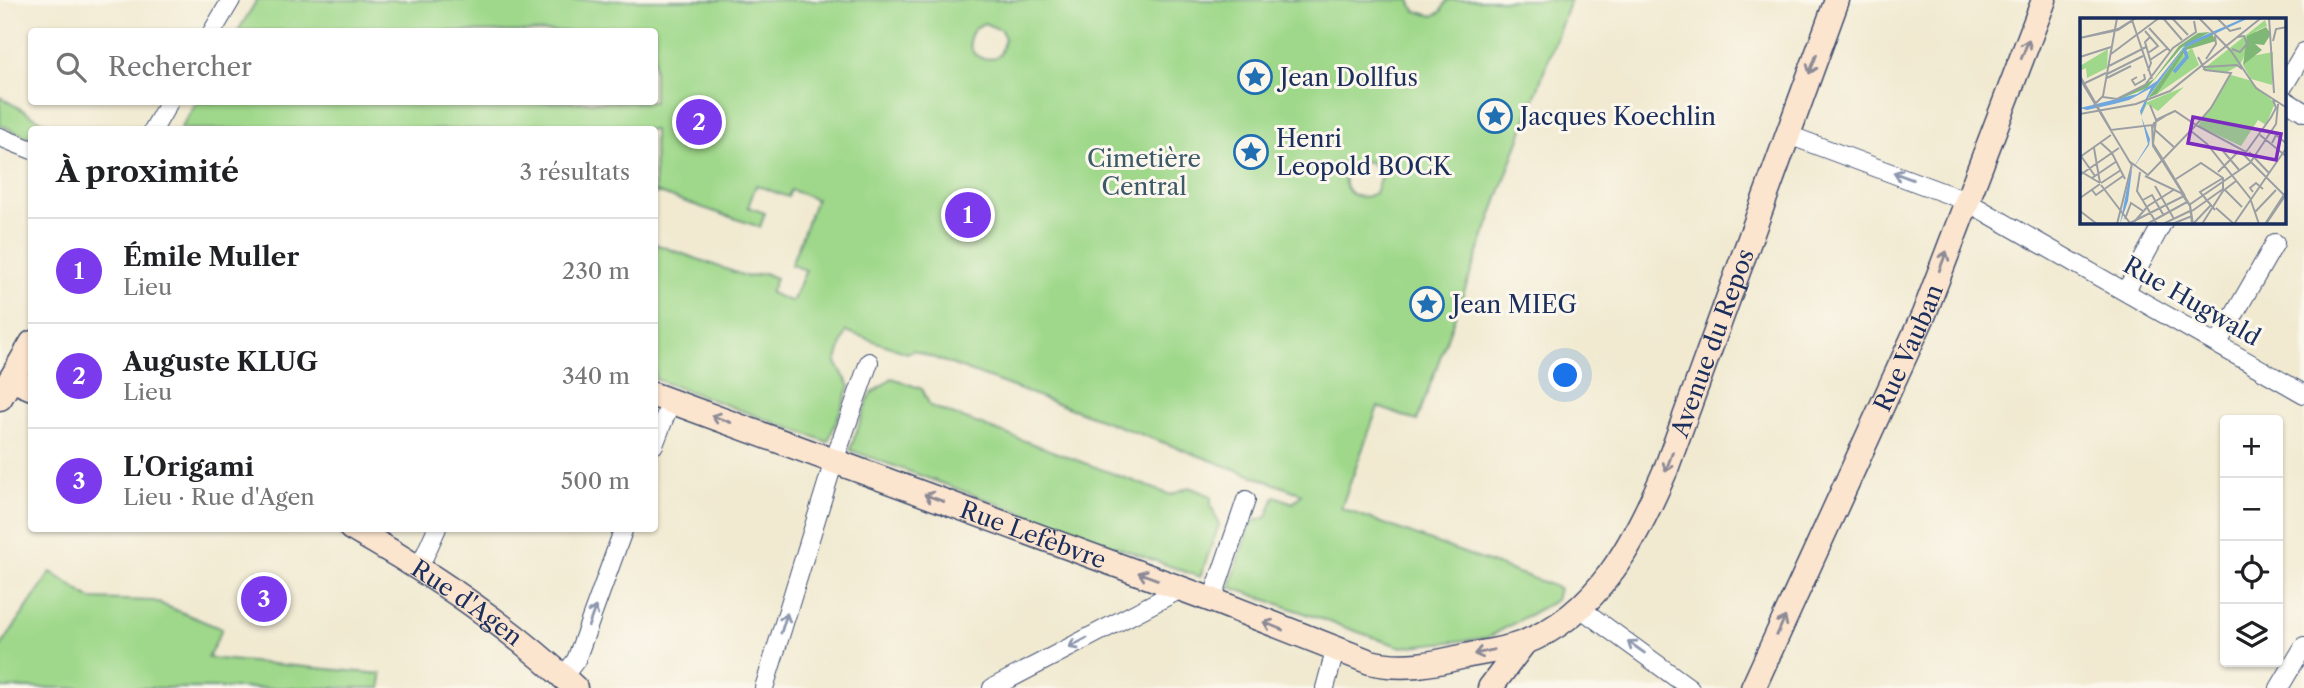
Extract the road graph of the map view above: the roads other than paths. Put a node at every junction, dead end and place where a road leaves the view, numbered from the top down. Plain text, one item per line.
1 (231, 0) edge
2 (1837, 0) edge
3 (2044, 0) edge
4 (214, 28) edge
5 (2304, 52) edge
6 (2286, 82) edge
7 (2286, 101) edge
8 (167, 105) edge
9 (2304, 112) edge
10 (155, 126) edge
11 (1786, 134) junction
12 (0, 137) edge
13 (28, 148) edge
14 (1966, 201) junction
15 (2162, 224) edge
16 (2276, 243) dead end
17 (2126, 291) junction
18 (2218, 343) junction
19 (28, 353) edge
20 (869, 362) dead end
21 (14, 388) edge
22 (2304, 394) edge
23 (663, 398) edge
24 (658, 424) edge
25 (834, 461) junction
26 (1246, 500) dead end
27 (358, 532) edge
28 (435, 532) edge
29 (623, 532) edge
30 (420, 566) junction
31 (1181, 589) junction
32 (1212, 600) junction
33 (1580, 608) junction
34 (1524, 643) junction
35 (2304, 646) edge
36 (1335, 651) junction
37 (1395, 678) edge
38 (569, 682) edge
39 (764, 688) edge
40 (992, 688) edge
41 (1325, 688) edge
42 (1490, 688) edge
43 (1690, 688) edge
44 (1753, 688) edge
45 (2279, 688) edge

1 - 4 street
2 -> 11 main road, Avenue du Repos
14 -> 3 main road, Rue Vauban
5 - 6 street
7 - 9 street
8 - 10 street
14 -> 11 street, Rue Hugwald
11 -> 33 main road, Avenue du Repos
12 - 13 street
14 - 17 street, Rue Hugwald
44 -> 14 main road, Rue Vauban
15 - 17 street
16 - 18 street
17 - 18 street, Rue Hugwald
18 - 22 street, Rue Hugwald
19 - 21 main road
20 - 25 street
23 - 24 street
25 -> 23 main road, Rue Lefèbvre
31 -> 25 main road, Rue Lefèbvre
39 -> 25 street
26 - 32 street
27 - 30 main road, Rue d'Agen
28 - 30 street
38 -> 29 street
30 - 38 main road, Rue d'Agen
31 - 32 main road, Rue Lefèbvre
31 -> 40 street
36 -> 32 main road, Rue Lefèbvre
33 - 34 main road, Avenue du Repos
43 -> 33 street
34 -> 37 main road, Avenue du Repos
34 - 42 main road, Avenue du Repos
35 - 45 street
36 - 37 main road, Rue Lefèbvre
36 - 41 street

